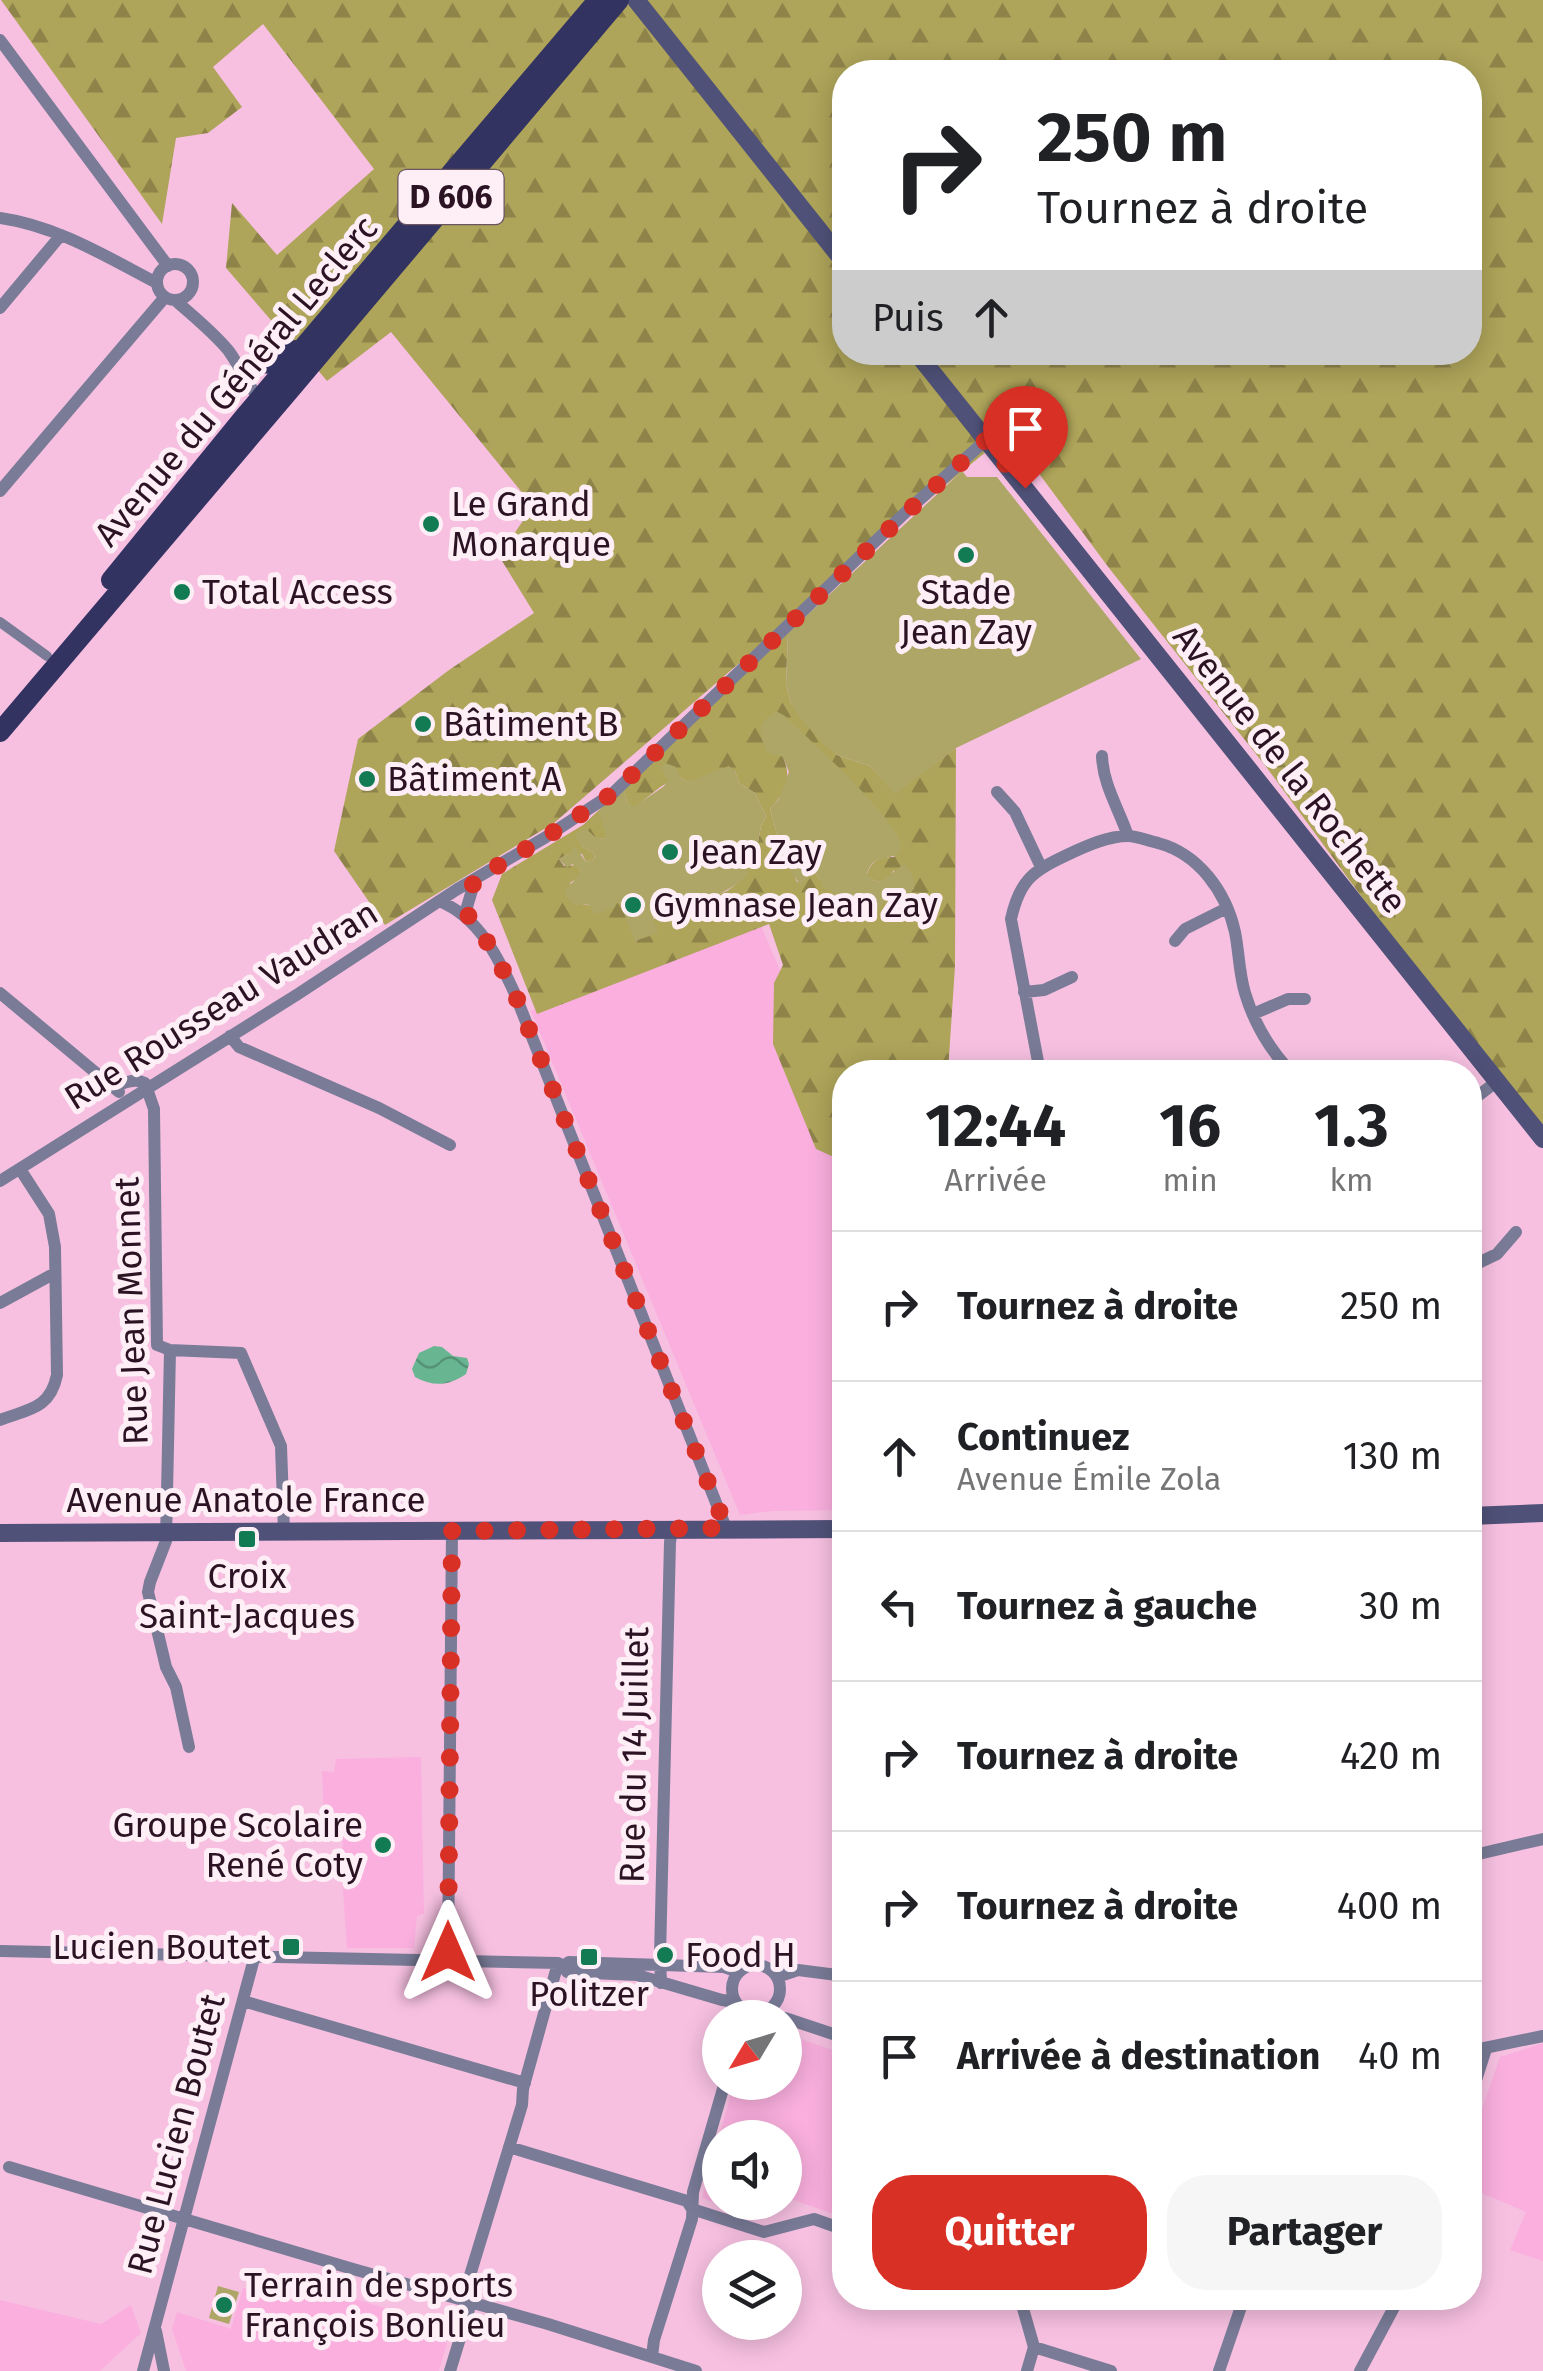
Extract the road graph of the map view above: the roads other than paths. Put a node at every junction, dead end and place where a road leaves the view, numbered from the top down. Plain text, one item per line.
1 (598, 0) edge
2 (619, 0) edge
3 (636, 0) edge
4 (0, 40) edge
5 (0, 218) edge
6 (61, 235) junction
7 (832, 246) edge
8 (168, 266) junction
9 (157, 283) junction
10 (191, 291) junction
11 (170, 299) junction
12 (0, 308) edge
13 (214, 335) junction
14 (310, 342) junction
15 (240, 360) junction
16 (926, 365) edge
17 (271, 401) junction
18 (986, 440) junction
19 (0, 491) edge
20 (0, 622) edge
21 (47, 656) junction
22 (0, 712) edge
23 (0, 732) edge
24 (1102, 756) dead end
25 (997, 792) dead end
26 (1128, 836) junction
27 (1040, 867) junction
28 (474, 880) junction
29 (439, 902) junction
30 (1227, 908) junction
31 (469, 919) junction
32 (1175, 941) dead end
33 (1072, 977) dead end
34 (1024, 992) junction
35 (0, 993) edge
36 (1305, 999) dead end
37 (1253, 1014) junction
38 (230, 1036) junction
39 (1038, 1060) edge
40 (1280, 1060) edge
41 (1479, 1060) edge
42 (1482, 1064) edge
43 (1496, 1082) junction
44 (114, 1088) junction
45 (148, 1088) junction
46 (1482, 1093) edge
47 (128, 1100) junction
48 (1543, 1139) edge
49 (450, 1145) dead end
50 (20, 1169) junction
51 (0, 1181) edge
52 (1516, 1232) dead end
53 (1482, 1261) edge
54 (55, 1273) junction
55 (0, 1303) edge
56 (170, 1350) junction
57 (0, 1420) edge
58 (1543, 1513) edge
59 (1482, 1516) edge
60 (726, 1528) junction
61 (832, 1529) edge
62 (672, 1530) junction
63 (452, 1531) junction
64 (166, 1532) junction
65 (284, 1532) junction
66 (0, 1533) edge
67 (188, 1746) dead end
68 (1543, 1839) edge
69 (1482, 1853) edge
70 (0, 1951) edge
71 (255, 1955) junction
72 (448, 1959) junction
73 (561, 1964) junction
74 (656, 1966) junction
75 (738, 1972) junction
76 (832, 1974) edge
77 (776, 1977) junction
78 (661, 1983) junction
79 (722, 2000) edge
80 (737, 2000) edge
81 (777, 2000) edge
82 (243, 2001) junction
83 (802, 2024) edge
84 (832, 2034) edge
85 (1543, 2036) edge
86 (1486, 2049) junction
87 (1482, 2050) edge
88 (1482, 2062) edge
89 (525, 2084) junction
90 (720, 2100) edge
91 (509, 2147) junction
92 (9, 2167) dead end
93 (692, 2209) junction
94 (184, 2218) junction
95 (832, 2225) edge
96 (467, 2301) junction
97 (1023, 2310) edge
98 (1240, 2310) edge
99 (1393, 2310) edge
100 (155, 2329) junction
101 (1034, 2347) junction
102 (652, 2356) junction
103 (143, 2371) edge
104 (164, 2371) edge
105 (450, 2371) edge
106 (696, 2371) edge
107 (1027, 2371) edge
108 (1112, 2371) edge
109 (1219, 2371) edge
110 (1360, 2371) edge

1 - 14 main road, Avenue du Général Leclerc / D 606
2 - 17 main road, Avenue du Général Leclerc / D 606
3 - 7 main road
4 - 8 street
5 - 6 street
6 - 9 street
6 - 12 street
8 - 9 street
8 - 10 street
9 - 11 street
10 - 11 street
10 - 13 street
11 - 13 street
11 - 19 street
13 - 15 street
14 - 15 main road
14 - 17 main road, Avenue du Général Leclerc / D 606
15 - 17 street
16 - 18 main road, Avenue de la Rochette
17 - 21 main road, Avenue du Général Leclerc / D 606
17 - 23 main road, Avenue du Général Leclerc / D 606
18 - 28 street, Rue Rousseau Vaudran
18 - 41 main road, Avenue de la Rochette
20 - 21 street
21 - 22 main road, Avenue du Général Leclerc / D 606
24 - 26 street
25 - 27 street
26 - 27 street
26 - 30 street
27 - 34 street
28 - 29 street, Rue Rousseau Vaudran
28 - 31 street
29 - 31 street
29 - 38 street, Rue Rousseau Vaudran
30 - 32 street
30 - 37 street
31 - 60 street
33 - 34 street
34 - 39 street
35 - 44 street
36 - 37 street
37 - 40 street
38 - 45 street, Rue Rousseau Vaudran
38 - 49 street
42 - 43 main road, Avenue de la Rochette
43 - 46 street
43 - 48 main road, Avenue de la Rochette
44 - 45 street
44 - 47 street
45 - 47 street, Rue Rousseau Vaudran
45 - 56 street, Rue Jean Monnet
47 - 50 street, Rue Rousseau Vaudran
50 - 51 street, Rue Rousseau Vaudran
50 - 54 street
52 - 53 street
54 - 55 street
54 - 57 street
56 - 64 street, Rue Jean Monnet
56 - 65 street
58 - 59 main road
60 - 61 main road, Avenue Anatole France
60 - 62 main road, Avenue Anatole France
62 - 63 main road, Avenue Anatole France
62 - 74 street, Rue du 14 Juillet
63 - 65 main road, Avenue Anatole France
63 - 72 street
64 - 65 main road, Avenue Anatole France
64 - 66 main road, Avenue Anatole France
64 - 67 street, Rue Jean Monnet
68 - 69 street
70 - 71 street
71 - 72 street
71 - 82 street, Rue Lucien Boutet
72 - 73 street
73 - 74 street
73 - 78 street
73 - 89 street
74 - 75 street
74 - 78 street, Rue du 14 Juillet
75 - 77 street
75 - 80 street
76 - 77 street
77 - 81 street
78 - 79 street
82 - 89 street
82 - 94 street, Rue Lucien Boutet
83 - 84 street
85 - 86 street
86 - 87 street
86 - 88 street
89 - 91 street
90 - 93 street
91 - 93 street
91 - 96 street
92 - 94 street
93 - 95 street
93 - 102 street
94 - 96 street
94 - 100 street, Rue Lucien Boutet
96 - 102 street
96 - 105 street
97 - 101 street
98 - 109 street
99 - 110 street
100 - 103 street, Rue Lucien Boutet
100 - 104 street
101 - 107 street
101 - 108 street
102 - 106 street

